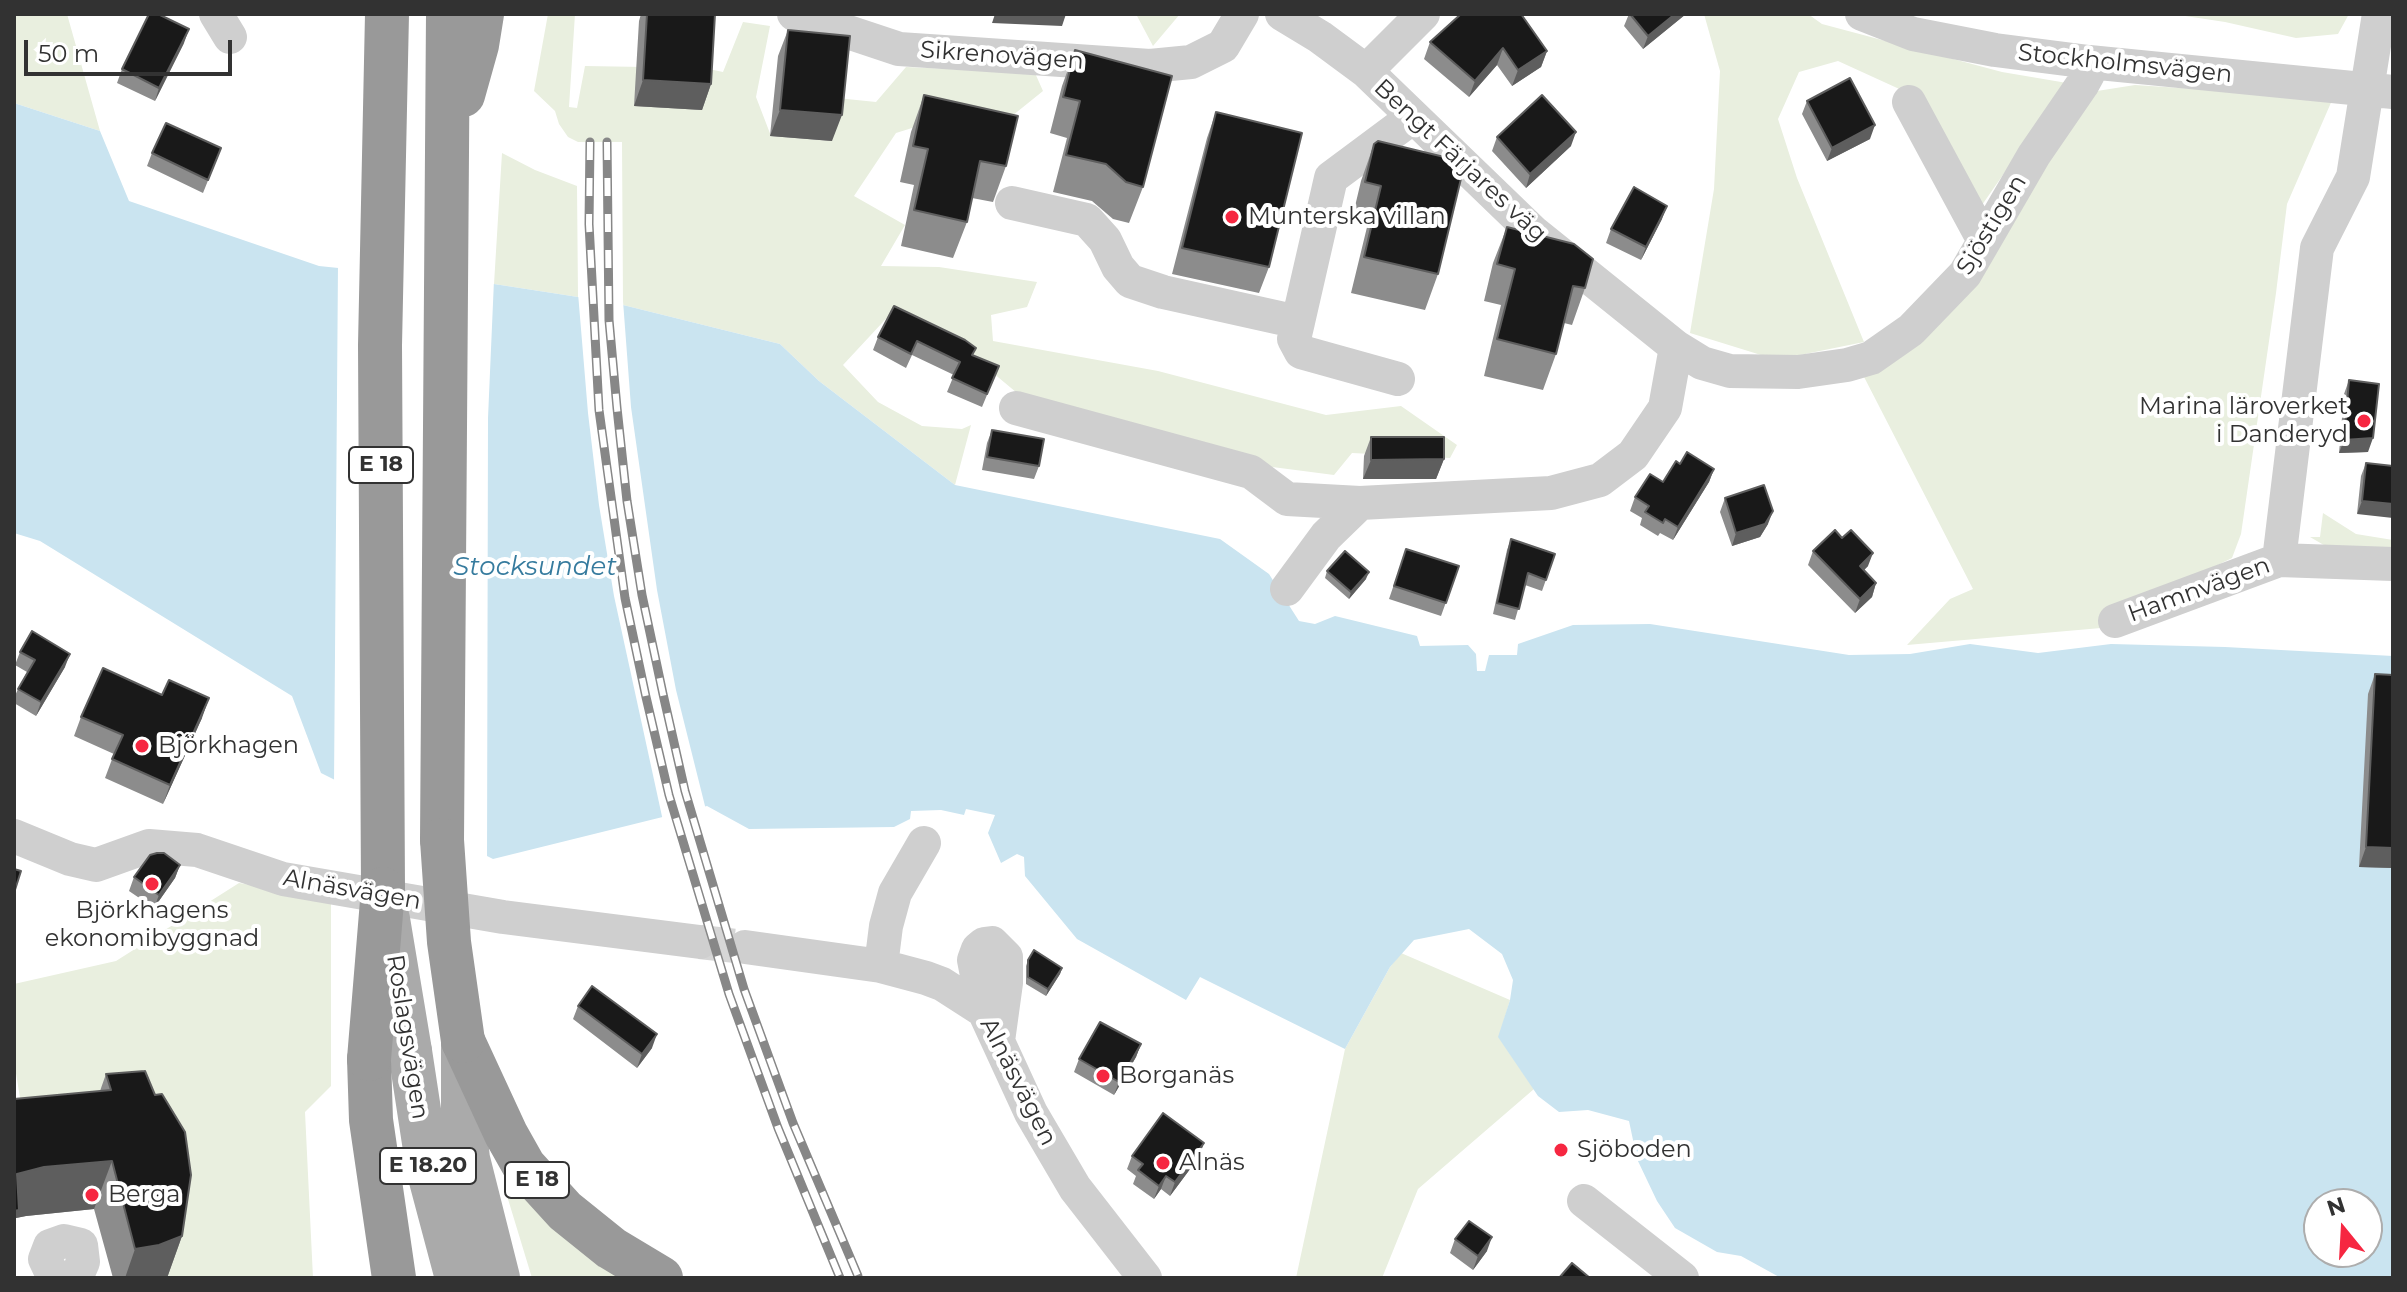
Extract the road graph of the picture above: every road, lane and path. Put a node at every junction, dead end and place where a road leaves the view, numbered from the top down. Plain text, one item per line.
1 (794, 14) edge
2 (1242, 14) edge
3 (1282, 14) edge
4 (1423, 14) edge
5 (1862, 14) edge
6 (2379, 14) edge
7 (386, 23) edge
8 (464, 29) edge
9 (2089, 62) junction
10 (1366, 71) junction
11 (2380, 90) edge
12 (1909, 102) dead end
13 (1413, 117) junction
14 (1012, 203) dead end
15 (1984, 241) junction
16 (1308, 308) junction
17 (1676, 347) junction
18 (1398, 379) dead end
19 (1016, 408) dead end
20 (1360, 503) junction
21 (2279, 560) junction
22 (2393, 564) edge
23 (1287, 589) dead end
24 (2115, 621) dead end
25 (14, 836) edge
26 (924, 843) dead end
27 (700, 942) tunnel mouth
28 (745, 947) tunnel mouth
29 (881, 966) junction
30 (463, 1041) junction
31 (390, 1055) junction
32 (1584, 1201) dead end
33 (54, 1278) edge
34 (76, 1278) edge
35 (394, 1278) edge
36 (457, 1278) edge
37 (498, 1278) edge
38 (661, 1278) edge
39 (1145, 1278) edge
40 (1682, 1278) edge

1 - 2 street, Sikrenovägen
3 - 10 street, Bengt Färjares väg
4 - 10 street
5 - 9 street, Stockholmsvägen
6 - 11 street, Hamnvägen
7 - 31 highway, E 18, bridge
8 - 30 highway, E 18, bridge
9 - 11 street, Stockholmsvägen
9 - 15 street, Sjöstigen
10 - 13 street, Bengt Färjares väg
11 - 21 street, Hamnvägen
12 - 15 street
13 - 16 street
13 - 17 street, Bengt Färjares väg
14 - 16 street
15 - 17 street, Sjöstigen
16 - 18 street
17 - 20 street
19 - 20 street
20 - 23 street
21 - 22 street
21 - 24 street, Hamnvägen
25 - 27 street, Alnäsvägen
26 - 29 street
28 - 29 street, Alnäsvägen
29 - 39 street, Alnäsvägen
30 - 37 main road, Roslagsvägen / E 18.20
30 - 38 highway, E 18
31 - 35 highway, E 18
31 - 36 main road, Roslagsvägen / E 18.20
32 - 40 street
33 - 34 street

